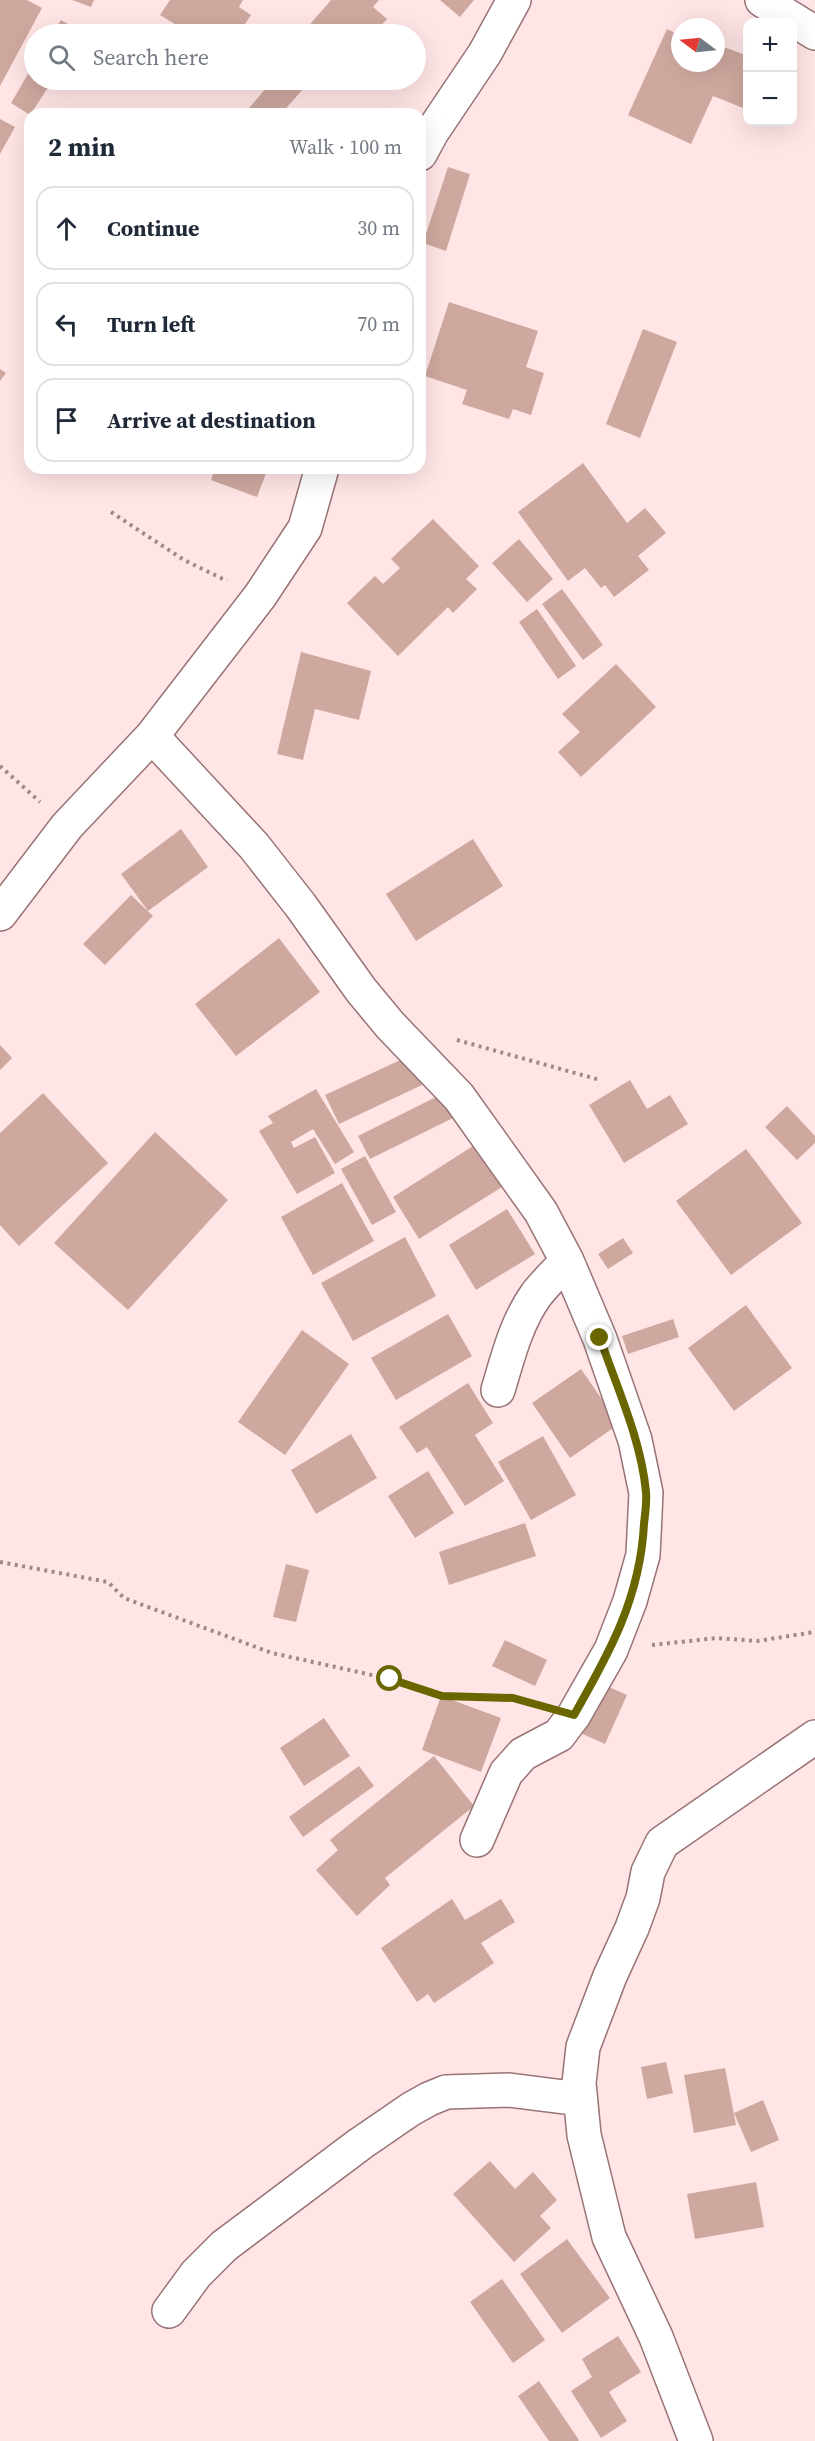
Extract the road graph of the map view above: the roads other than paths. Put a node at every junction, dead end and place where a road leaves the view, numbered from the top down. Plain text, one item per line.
1 (514, 0) edge
2 (762, 0) edge
3 (815, 33) edge
4 (426, 143) edge
5 (320, 474) edge
6 (152, 736) junction
7 (0, 914) edge
8 (567, 1261) junction
9 (498, 1390) dead end
10 (815, 1737) edge
11 (477, 1840) dead end
12 (580, 2099) junction
13 (169, 2311) dead end
14 (696, 2441) edge

1 - 4 street
2 - 3 street
5 - 6 street
6 - 7 street
6 - 8 street
8 - 9 street
8 - 11 street
10 - 12 street
12 - 13 street
12 - 14 street

